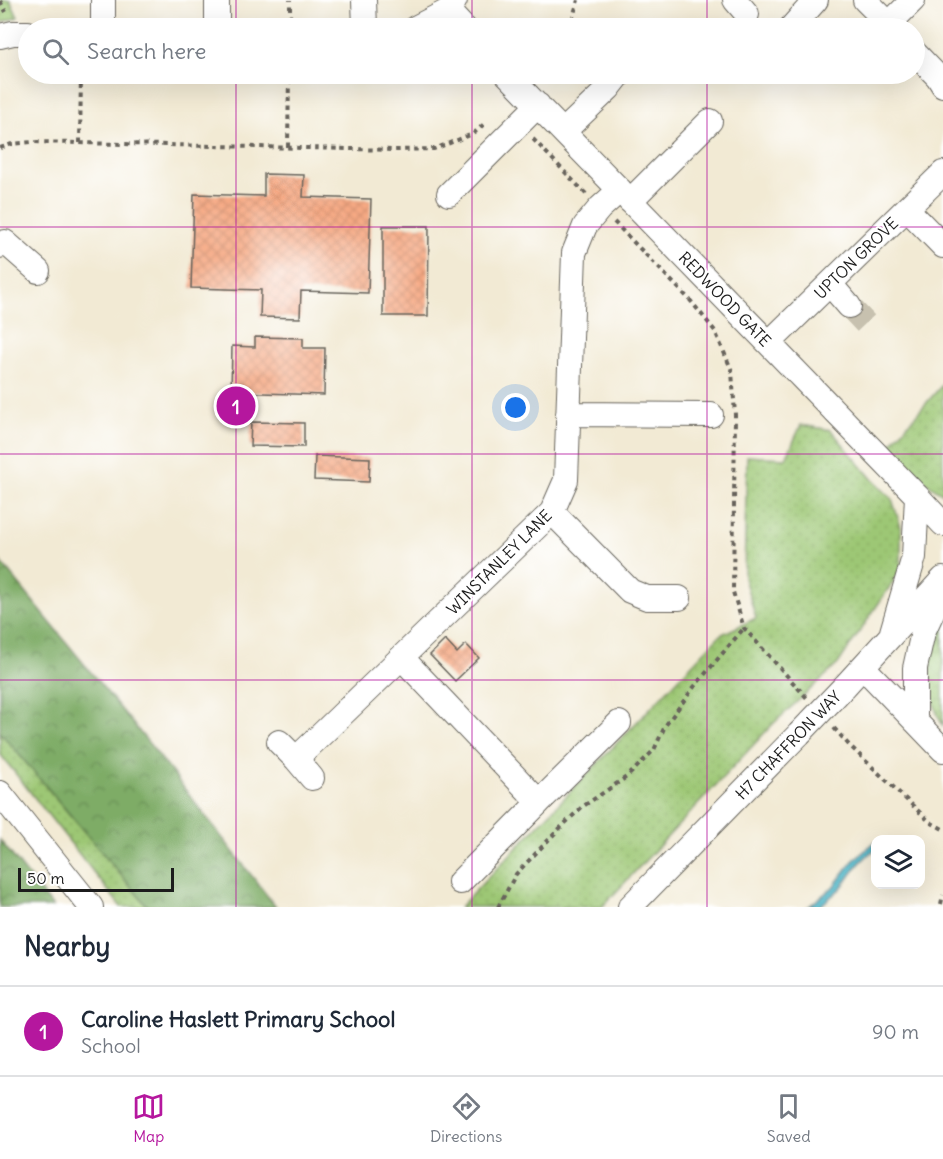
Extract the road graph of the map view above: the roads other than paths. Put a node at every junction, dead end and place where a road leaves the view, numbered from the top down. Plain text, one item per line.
1 (103, 0) edge
2 (217, 0) edge
3 (364, 0) edge
4 (816, 0) edge
5 (865, 0) edge
6 (913, 0) edge
7 (103, 18) edge
8 (217, 18) edge
9 (365, 18) edge
10 (800, 18) edge
11 (883, 18) edge
12 (898, 18) edge
13 (18, 33) edge
14 (0, 36) edge
15 (925, 63) edge
16 (517, 84) edge
17 (612, 84) edge
18 (943, 85) edge
19 (538, 105) junction
20 (710, 121) dead end
21 (564, 131) junction
22 (943, 173) edge
23 (449, 194) dead end
24 (625, 196) junction
25 (907, 209) junction
26 (2, 242) edge
27 (943, 246) edge
28 (38, 271) dead end
29 (830, 284) junction
30 (849, 306) tunnel mouth
31 (769, 343) junction
32 (568, 414) junction
33 (711, 415) dead end
34 (917, 496) junction
35 (552, 512) junction
36 (943, 524) edge
37 (943, 579) edge
38 (943, 589) edge
39 (679, 598) dead end
40 (891, 637) junction
41 (402, 658) junction
42 (864, 667) junction
43 (915, 721) junction
44 (619, 723) dead end
45 (279, 742) dead end
46 (943, 750) edge
47 (296, 759) junction
48 (312, 778) dead end
49 (0, 793) edge
50 (539, 802) junction
51 (460, 882) dead end
52 (91, 907) edge
53 (630, 907) edge

1 - 7 street
2 - 8 street
3 - 9 street
4 - 10 street
5 - 11 street
6 - 12 street
13 - 14 street
15 - 18 street
16 - 19 street, REDWOOD GATE
17 - 21 street
19 - 21 street, REDWOOD GATE
19 - 23 street
20 - 24 street, WINSTANLEY LANE
21 - 24 street, REDWOOD GATE
22 - 25 street, UPTON GROVE
24 - 31 street, REDWOOD GATE
24 - 32 street, WINSTANLEY LANE
25 - 27 street
25 - 29 street, UPTON GROVE
26 - 28 street
29 - 30 street
29 - 31 street, UPTON GROVE
31 - 34 street, REDWOOD GATE
32 - 33 street
32 - 35 street, WINSTANLEY LANE
34 - 36 street, REDWOOD GATE
34 - 40 street
35 - 39 street
35 - 41 street, WINSTANLEY LANE
37 - 40 street, H7 CHAFFRON WAY
38 - 43 street
40 - 42 street, H7 CHAFFRON WAY
41 - 47 street, WINSTANLEY LANE
41 - 50 street
42 - 43 street
42 - 53 street, H7 CHAFFRON WAY, bridge
43 - 46 street
44 - 50 street
45 - 47 street
47 - 48 street
49 - 52 street
50 - 51 street

